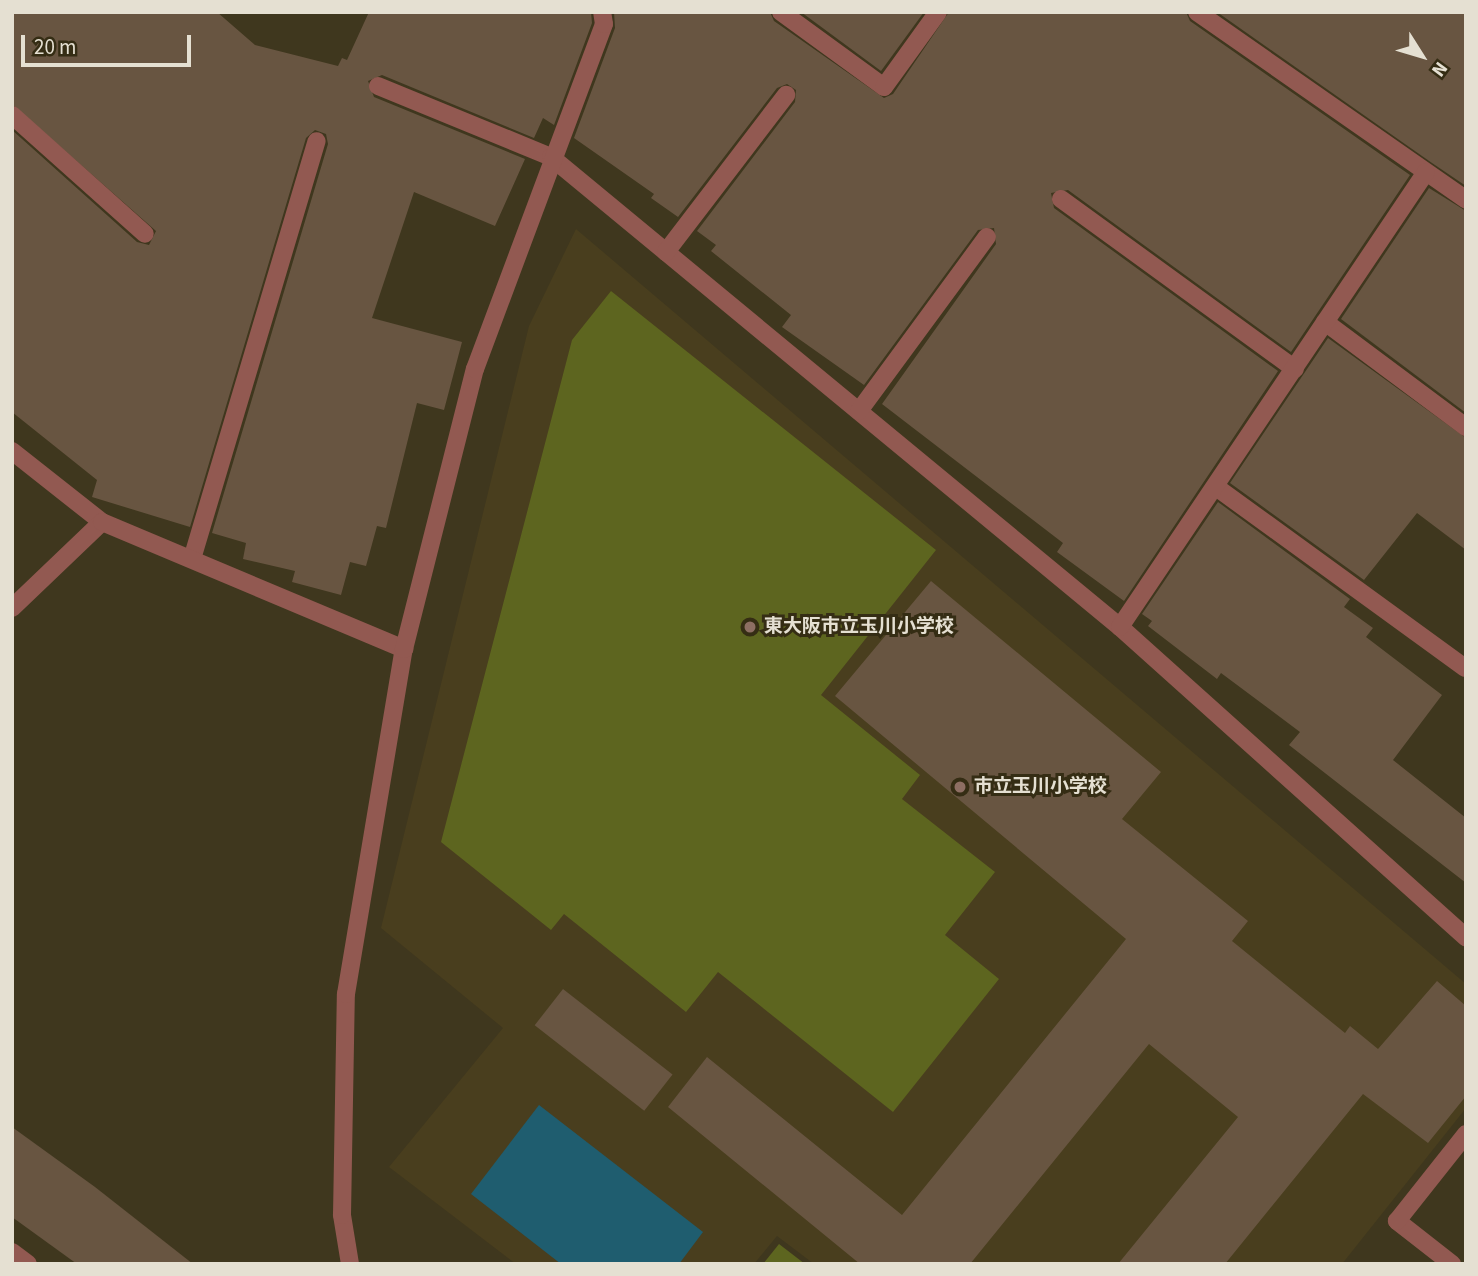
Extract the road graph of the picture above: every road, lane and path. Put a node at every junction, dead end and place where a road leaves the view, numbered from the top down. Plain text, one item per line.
1 (602, 12) edge
2 (781, 12) edge
3 (938, 12) edge
4 (1197, 12) edge
5 (378, 86) dead end
6 (786, 95) dead end
7 (12, 115) edge
8 (317, 141) dead end
9 (551, 157) junction
10 (1426, 172) junction
11 (1061, 199) dead end
12 (1466, 200) edge
13 (145, 234) dead end
14 (987, 237) dead end
15 (666, 252) junction
16 (1325, 322) junction
17 (1295, 369) junction
18 (859, 411) junction
19 (1466, 427) edge
20 (12, 451) edge
21 (1216, 486) junction
22 (102, 522) junction
23 (192, 559) junction
24 (12, 608) edge
25 (1120, 627) junction
26 (404, 649) junction
27 (1465, 668) edge
28 (1466, 937) edge
29 (1466, 1134) edge
30 (12, 1252) edge
31 (28, 1264) edge
32 (350, 1264) edge
33 (1452, 1264) edge

1 - 9 street
2 - 3 street
4 - 10 street
5 - 9 street
6 - 15 street
7 - 13 street
8 - 23 street
9 - 15 street
9 - 26 street
10 - 12 street
10 - 16 street
11 - 17 street
14 - 18 street
15 - 18 street
16 - 17 street
16 - 19 street
17 - 21 street
18 - 25 street
20 - 22 street
21 - 25 street
21 - 27 street
22 - 23 street
22 - 24 street
23 - 26 street
25 - 28 street
26 - 32 street
29 - 33 street
30 - 31 street

